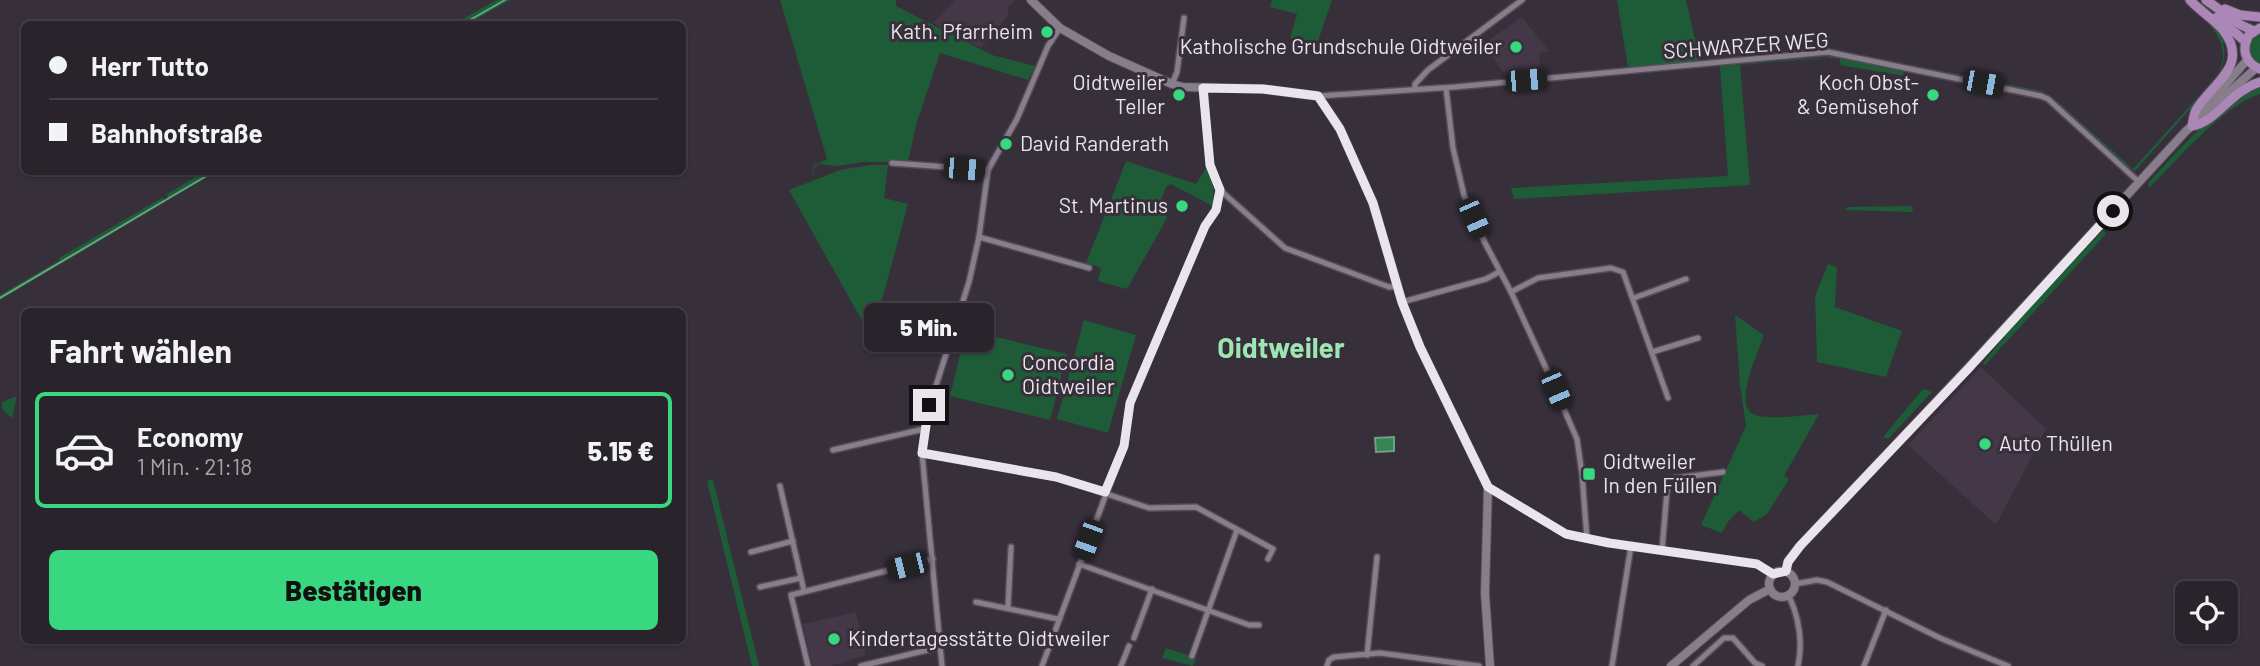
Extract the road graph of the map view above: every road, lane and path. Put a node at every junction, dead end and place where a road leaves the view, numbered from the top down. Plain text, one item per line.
1 (1031, 0) edge
2 (1522, 0) edge
3 (2190, 0) edge
4 (2197, 0) edge
5 (2206, 0) edge
6 (2212, 0) edge
7 (2260, 17) edge
8 (1184, 18) dead end
9 (1060, 28) junction
10 (2257, 29) edge
11 (2246, 42) junction
12 (2247, 60) junction
13 (2258, 68) edge
14 (2260, 82) edge
15 (1172, 84) junction
16 (1203, 88) junction
17 (1446, 88) junction
18 (1415, 89) junction
19 (1318, 96) junction
20 (2192, 126) junction
21 (892, 163) dead end
22 (988, 170) junction
23 (2139, 182) junction
24 (1220, 190) junction
25 (979, 237) junction
26 (1089, 268) dead end
27 (1499, 272) junction
28 (1686, 279) dead end
29 (1398, 286) junction
30 (1511, 292) junction
31 (1634, 298) junction
32 (1402, 302) junction
33 (1698, 338) dead end
34 (1652, 352) junction
35 (1668, 398) dead end
36 (924, 429) junction
37 (833, 450) dead end
38 (922, 453) junction
39 (1723, 472) dead end
40 (780, 486) dead end
41 (1488, 487) junction
42 (1105, 492) junction
43 (1237, 530) junction
44 (1587, 539) junction
45 (793, 541) junction
46 (1631, 546) junction
47 (1011, 547) dead end
48 (1662, 550) junction
49 (751, 552) dead end
50 (1377, 557) dead end
51 (933, 559) junction
52 (1269, 559) dead end
53 (1079, 564) junction
54 (1786, 571) junction
55 (1773, 574) junction
56 (801, 578) junction
57 (1796, 583) junction
58 (760, 587) dead end
59 (1152, 589) junction
60 (1770, 589) junction
61 (804, 591) junction
62 (1788, 596) junction
63 (976, 602) dead end
64 (1008, 607) junction
65 (1208, 610) junction
66 (1886, 610) junction
67 (1058, 619) junction
68 (1259, 625) dead end
69 (1134, 638) dead end
70 (1129, 646) dead end
71 (940, 647) junction
72 (1367, 655) junction
73 (1192, 656) dead end
74 (1393, 656) junction
75 (1328, 663) edge
76 (808, 666) edge
77 (861, 666) edge
78 (942, 666) edge
79 (1042, 666) edge
80 (1121, 666) edge
81 (1392, 666) edge
82 (1479, 666) edge
83 (1490, 666) edge
84 (1612, 666) edge
85 (1671, 666) edge
86 (1693, 666) edge
87 (1762, 666) edge
88 (1798, 666) edge
89 (1864, 666) edge
90 (2008, 666) edge

1 - 9 main road
2 - 18 street
3 - 20 main road
4 - 11 main road
5 - 10 main road
6 - 7 main road
8 - 15 street
9 - 15 main road
9 - 22 street
10 - 11 main road
11 - 12 main road
12 - 13 main road
12 - 20 main road
13 - 20 main road
14 - 20 main road
15 - 16 main road
16 - 19 main road
16 - 24 street
17 - 18 street, SCHWARZER WEG
17 - 23 street, SCHWARZER WEG
17 - 27 street
18 - 19 street, SCHWARZER WEG
19 - 29 main road
20 - 23 main road
21 - 22 street
22 - 25 street
23 - 54 main road
24 - 29 street
24 - 42 street
25 - 26 street
25 - 36 street
27 - 30 street
27 - 32 street
28 - 31 street
29 - 32 main road
30 - 31 street
30 - 44 street
31 - 34 street
32 - 41 main road
33 - 34 street
34 - 35 street
36 - 37 street
36 - 38 street
38 - 42 street
38 - 51 street
39 - 48 street
40 - 45 street
41 - 44 street
41 - 83 main road
42 - 43 street
42 - 53 street
43 - 52 street
43 - 65 street
44 - 46 street
45 - 49 street
45 - 56 street
46 - 48 street
46 - 84 street
47 - 64 street
48 - 55 street
50 - 72 street
51 - 61 street
51 - 71 street
53 - 59 street
53 - 67 street
54 - 55 main road
54 - 57 main road
55 - 60 main road
56 - 58 street
56 - 61 street
57 - 62 main road
57 - 66 street
59 - 65 street
59 - 69 street
60 - 62 main road
60 - 85 main road
61 - 76 street
62 - 88 street
63 - 64 street
64 - 67 street
65 - 68 street
65 - 73 street
66 - 89 street
66 - 90 street
67 - 79 street
70 - 80 street
71 - 77 street
71 - 78 street
72 - 74 street
72 - 75 street
74 - 81 street
74 - 82 street
86 - 87 street

